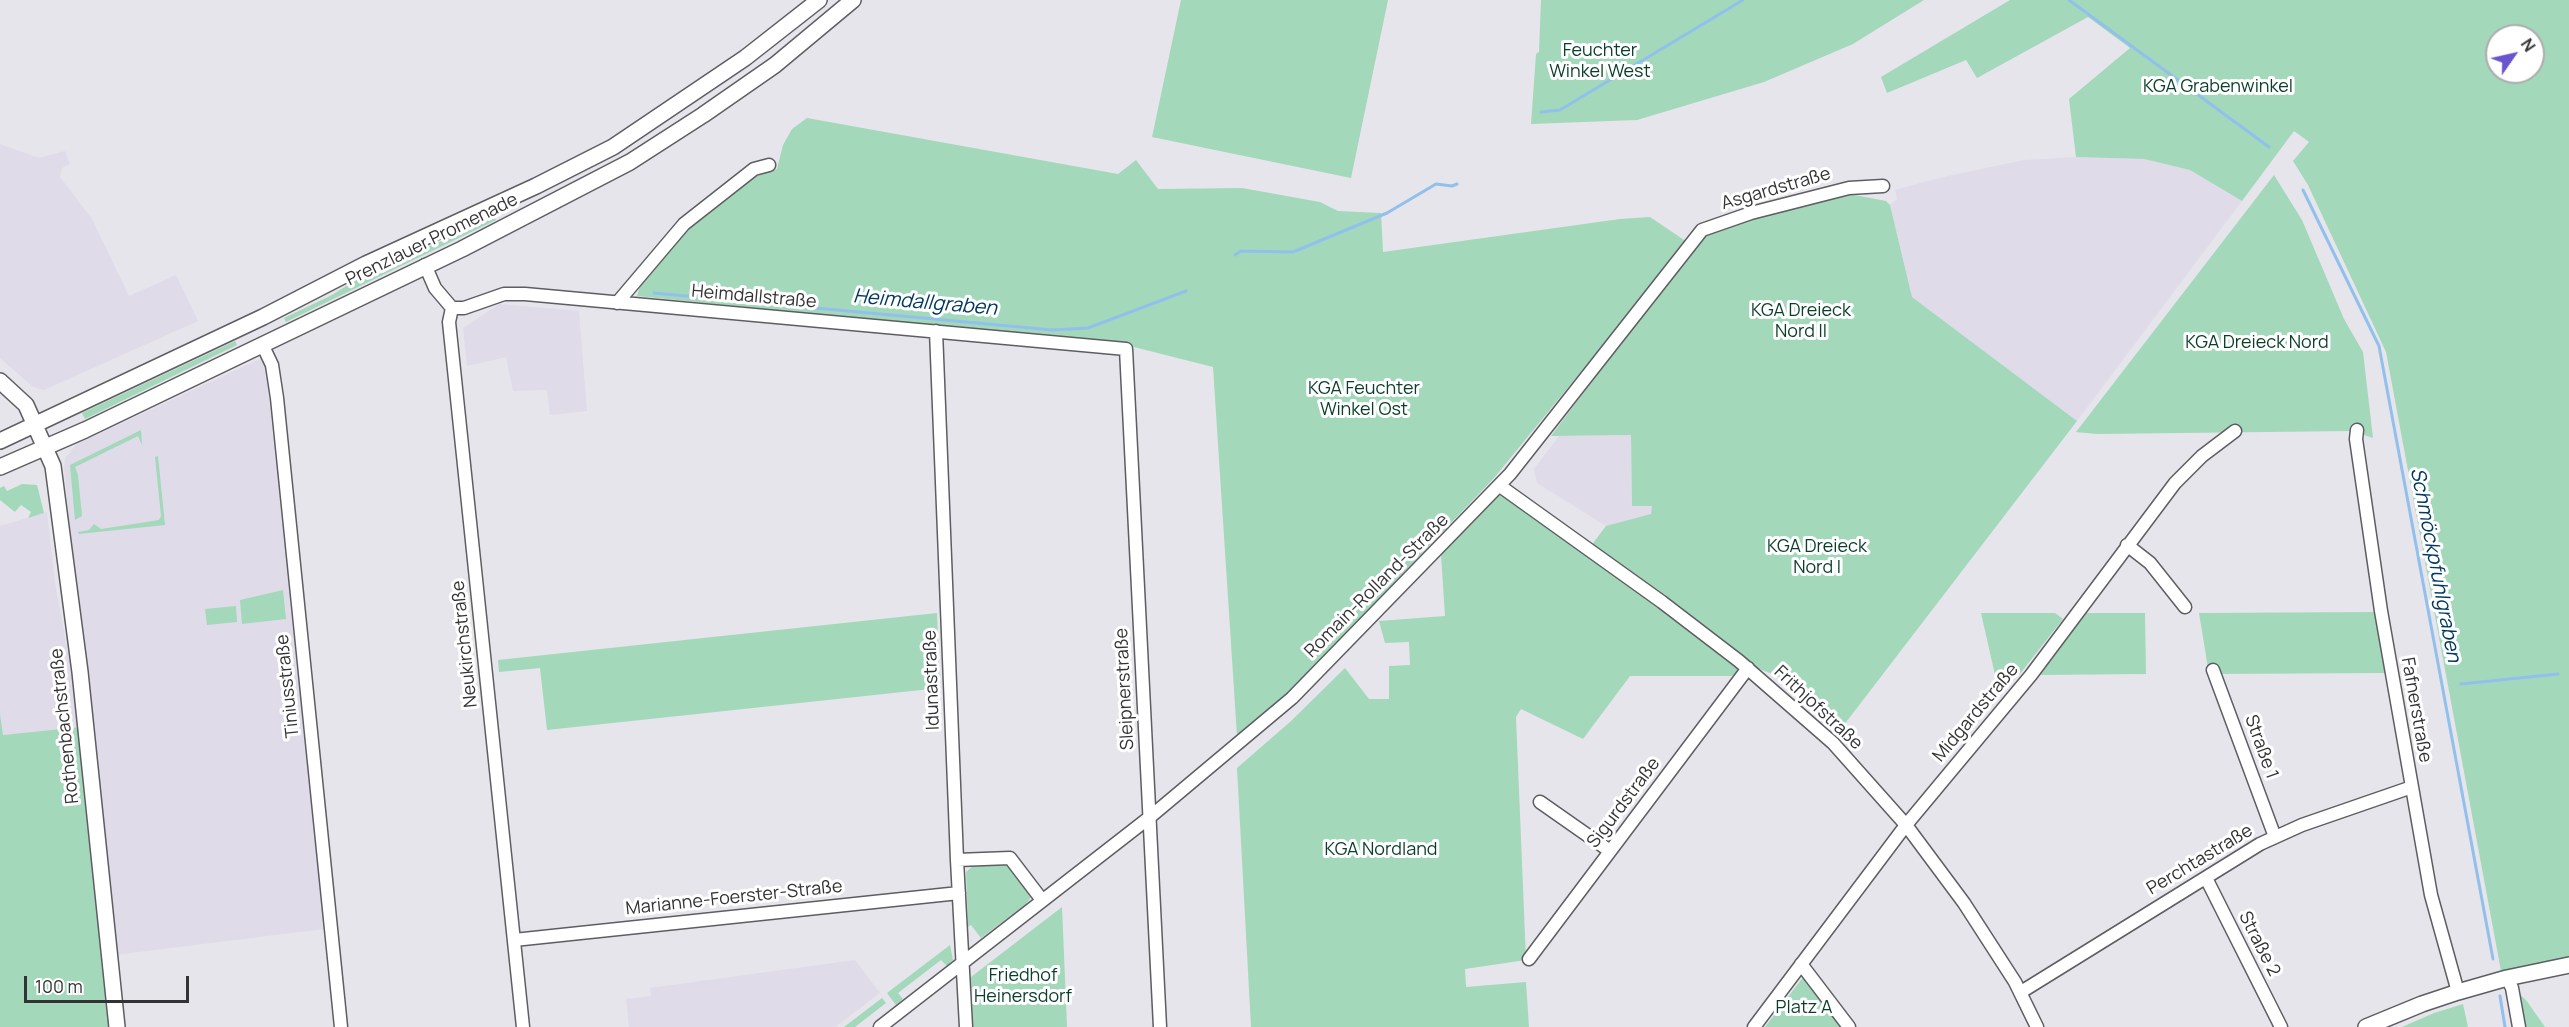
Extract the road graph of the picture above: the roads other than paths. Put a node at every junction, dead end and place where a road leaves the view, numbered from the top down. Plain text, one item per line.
1 (819, 0) edge
2 (853, 0) edge
3 (769, 165) dead end
4 (1883, 186) dead end
5 (1688, 247) joint
6 (425, 265) junction
7 (617, 303) junction
8 (452, 308) junction
9 (936, 331) junction
10 (262, 344) junction
11 (1126, 349) joint
12 (0, 381) edge
13 (36, 425) junction
14 (2235, 430) dead end
15 (2357, 430) dead end
16 (0, 441) edge
17 (45, 447) junction
18 (0, 467) edge
19 (1500, 486) junction
20 (2127, 545) junction
21 (2185, 607) dead end
22 (1748, 668) junction
23 (2213, 670) dead end
24 (2412, 787) junction
25 (1540, 802) dead end
26 (1150, 817) junction
27 (1906, 825) junction
28 (2275, 837) junction
29 (1610, 851) junction
30 (957, 860) junction
31 (2206, 878) junction
32 (959, 892) junction
33 (1042, 900) junction
34 (514, 940) junction
35 (1529, 959) dead end
36 (963, 962) junction
37 (1800, 964) junction
38 (2569, 965) edge
39 (2507, 978) junction
40 (2021, 992) junction
41 (2458, 992) junction
42 (117, 1027) edge
43 (341, 1027) edge
44 (523, 1027) edge
45 (879, 1027) edge
46 (966, 1027) edge
47 (1160, 1027) edge
48 (1754, 1027) edge
49 (1849, 1027) edge
50 (2037, 1027) edge
51 (2281, 1027) edge
52 (2366, 1027) edge
53 (2519, 1027) edge

1 - 13 main road, Prenzlauer Promenade
2 - 6 main road, Prenzlauer Promenade
3 - 7 street
4 - 5 street, Asgardstraße
5 - 19 street, Romain-Rolland-Straße
6 - 8 street
6 - 10 main road, Prenzlauer Promenade
7 - 8 street, Heimdallstraße
7 - 9 street, Heimdallstraße
8 - 34 street, Neukirchstraße
9 - 11 street, Heimdallstraße
9 - 30 street, Idunastraße
10 - 17 main road, Prenzlauer Promenade
10 - 43 street, Tiniusstraße
11 - 26 street, Sleipnerstraße
12 - 13 main road, Rothenbachstraße
13 - 16 main road, Prenzlauer Promenade
13 - 17 main road, Rothenbachstraße
14 - 20 street, Midgardstraße
15 - 24 street, Fafnerstraße
17 - 18 main road, Prenzlauer Promenade
17 - 42 main road, Rothenbachstraße
19 - 22 street, Frithjofstraße
19 - 26 street, Romain-Rolland-Straße
20 - 21 street
20 - 27 street, Midgardstraße
22 - 27 street, Frithjofstraße
22 - 29 street, Sigurdstraße
23 - 28 street, Straße 1
24 - 28 street, Perchtastraße
24 - 41 street, Fafnerstraße
25 - 29 street
26 - 33 street, Romain-Rolland-Straße
26 - 47 street, Sleipnerstraße
27 - 37 street, Midgardstraße
27 - 40 street, Frithjofstraße
28 - 31 street, Perchtastraße
29 - 35 street, Sigurdstraße
30 - 32 street, Idunastraße
30 - 33 street
31 - 40 street, Perchtastraße
31 - 51 street, Straße 2
32 - 34 street, Marianne-Foerster-Straße
32 - 36 street, Idunastraße
33 - 36 street, Romain-Rolland-Straße
34 - 44 street, Neukirchstraße
36 - 45 street, Romain-Rolland-Straße
36 - 46 street, Idunastraße
37 - 48 street, Midgardstraße
37 - 49 street
38 - 39 main road
39 - 41 main road
39 - 53 street
40 - 50 street, Frithjofstraße
41 - 52 main road

